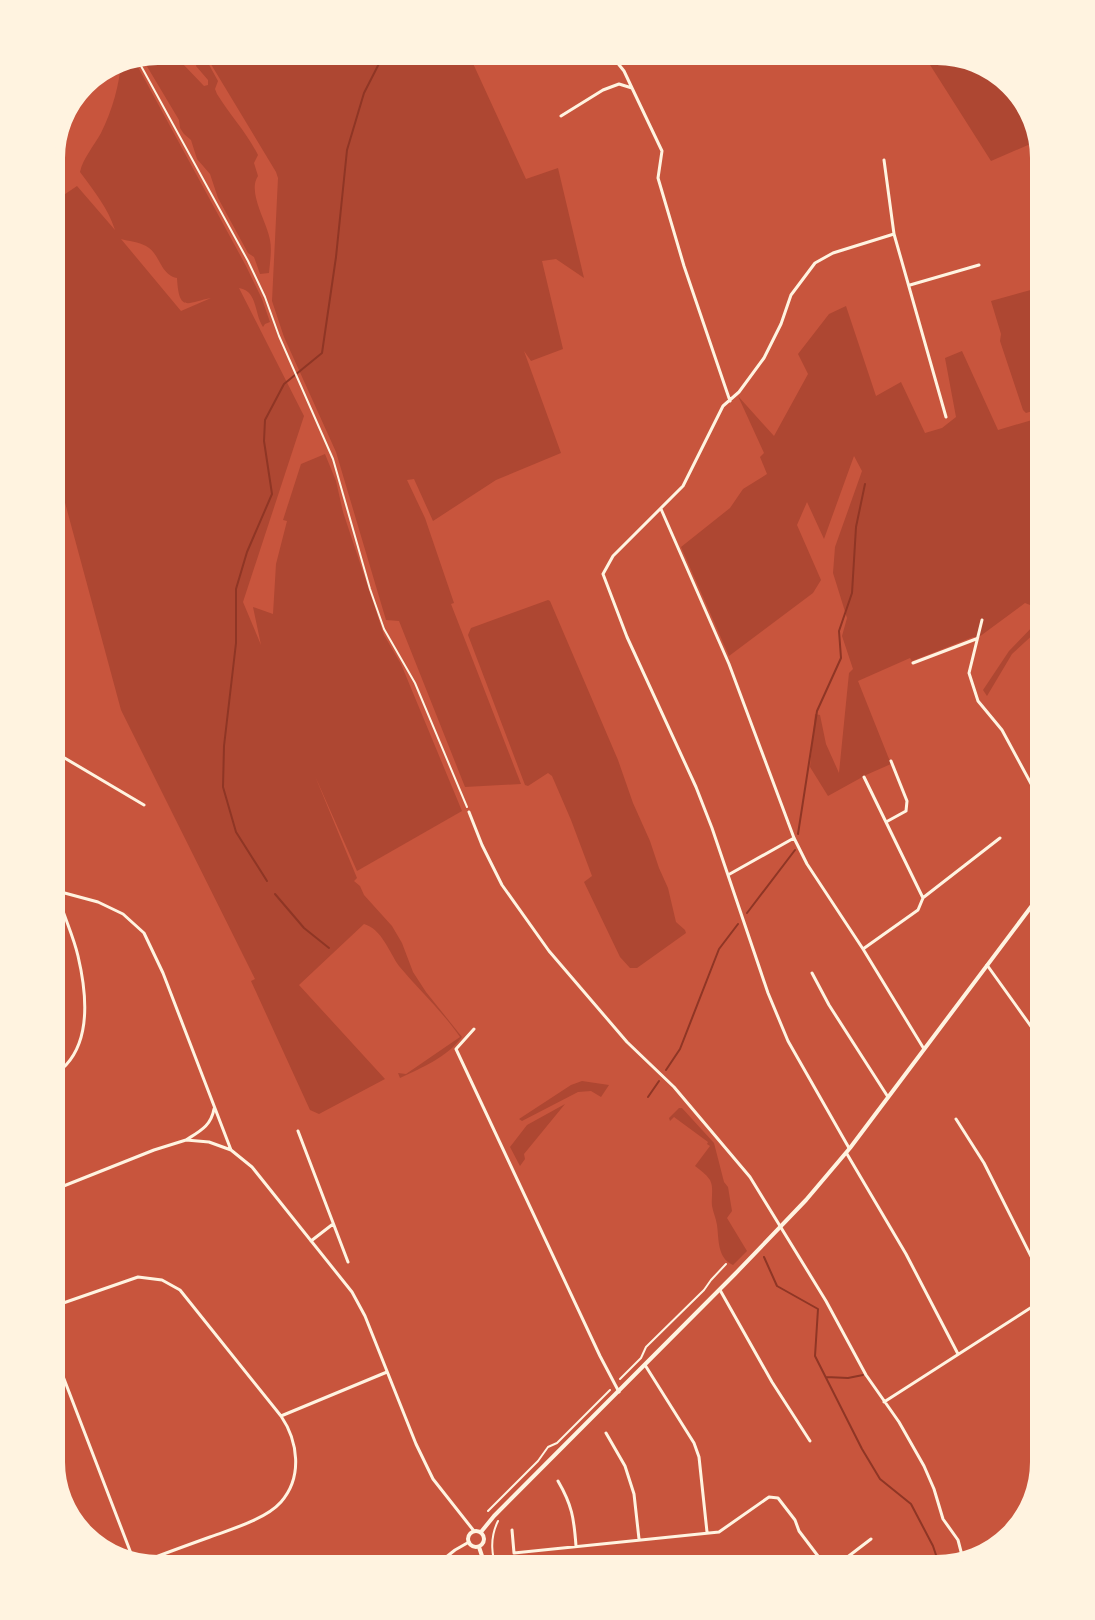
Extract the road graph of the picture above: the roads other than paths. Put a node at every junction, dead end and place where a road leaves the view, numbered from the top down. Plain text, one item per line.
1 (615, 60) edge
2 (632, 88) junction
3 (561, 116) dead end
4 (884, 160) dead end
5 (894, 234) junction
6 (979, 265) dead end
7 (909, 286) junction
8 (730, 401) junction
9 (946, 417) dead end
10 (661, 509) junction
11 (982, 620) dead end
12 (976, 639) junction
13 (913, 663) dead end
14 (60, 755) edge
15 (891, 761) dead end
16 (864, 777) dead end
17 (1035, 791) edge
18 (144, 805) dead end
19 (469, 812) road end
20 (886, 822) junction
21 (794, 838) junction
22 (1000, 838) dead end
23 (728, 875) junction
24 (60, 892) edge
25 (923, 898) junction
26 (1035, 902) edge
27 (60, 904) edge
28 (863, 949) junction
29 (987, 965) junction
30 (812, 973) dead end
31 (474, 1029) dead end
32 (1035, 1032) edge
33 (924, 1049) junction
34 (60, 1070) edge
35 (888, 1097) junction
36 (215, 1105) junction
37 (956, 1119) dead end
38 (298, 1131) dead end
39 (186, 1140) junction
40 (231, 1150) junction
41 (848, 1150) junction
42 (60, 1187) edge
43 (333, 1224) junction
44 (781, 1227) junction
45 (311, 1241) junction
46 (348, 1262) dead end
47 (1035, 1266) edge
48 (720, 1290) junction
49 (1035, 1303) edge
50 (60, 1304) edge
51 (958, 1354) junction
52 (645, 1365) junction
53 (60, 1369) edge
54 (387, 1372) junction
55 (619, 1392) junction
56 (884, 1402) junction
57 (281, 1416) junction
58 (606, 1433) dead end
59 (810, 1441) dead end
60 (558, 1481) dead end
61 (512, 1530) dead end
62 (474, 1531) junction
63 (481, 1532) junction
64 (707, 1532) junction
65 (639, 1539) junction
66 (871, 1539) dead end
67 (469, 1542) junction
68 (576, 1546) junction
69 (479, 1547) junction
70 (132, 1556) edge
71 (962, 1557) edge
72 (154, 1560) edge
73 (442, 1560) edge
74 (483, 1560) edge
75 (821, 1560) edge
76 (844, 1560) edge

1 - 2 street
2 - 3 street
2 - 8 street
4 - 5 street
5 - 7 street
5 - 8 street
6 - 7 street
7 - 9 street
8 - 10 street
10 - 21 street
10 - 23 street
11 - 12 street
12 - 13 street
12 - 17 street
14 - 18 street
15 - 20 street
16 - 20 street
19 - 44 street
20 - 25 street
21 - 23 street
21 - 28 street
22 - 25 street
23 - 41 street
24 - 36 street
25 - 28 street
26 - 29 street
27 - 34 street
28 - 33 street
29 - 32 street
29 - 33 street
30 - 35 street
31 - 55 street
33 - 35 street
35 - 41 street
36 - 39 street
36 - 40 street
37 - 47 street
38 - 43 street
39 - 40 street
39 - 42 street
40 - 45 street
41 - 44 street
41 - 51 street
43 - 45 street
43 - 46 street
44 - 48 street
44 - 56 street
45 - 54 street
48 - 52 street
48 - 59 street
49 - 51 street
50 - 57 street
51 - 56 street
52 - 55 street
52 - 64 street
53 - 70 street
54 - 57 street
54 - 62 street
55 - 63 street
56 - 71 street
57 - 72 street
58 - 65 street
60 - 68 street
61 - 68 street
62 - 63 street
62 - 67 street
63 - 69 street
64 - 65 street
64 - 75 street
65 - 68 street
66 - 76 street
67 - 69 street
67 - 73 street
69 - 74 street

